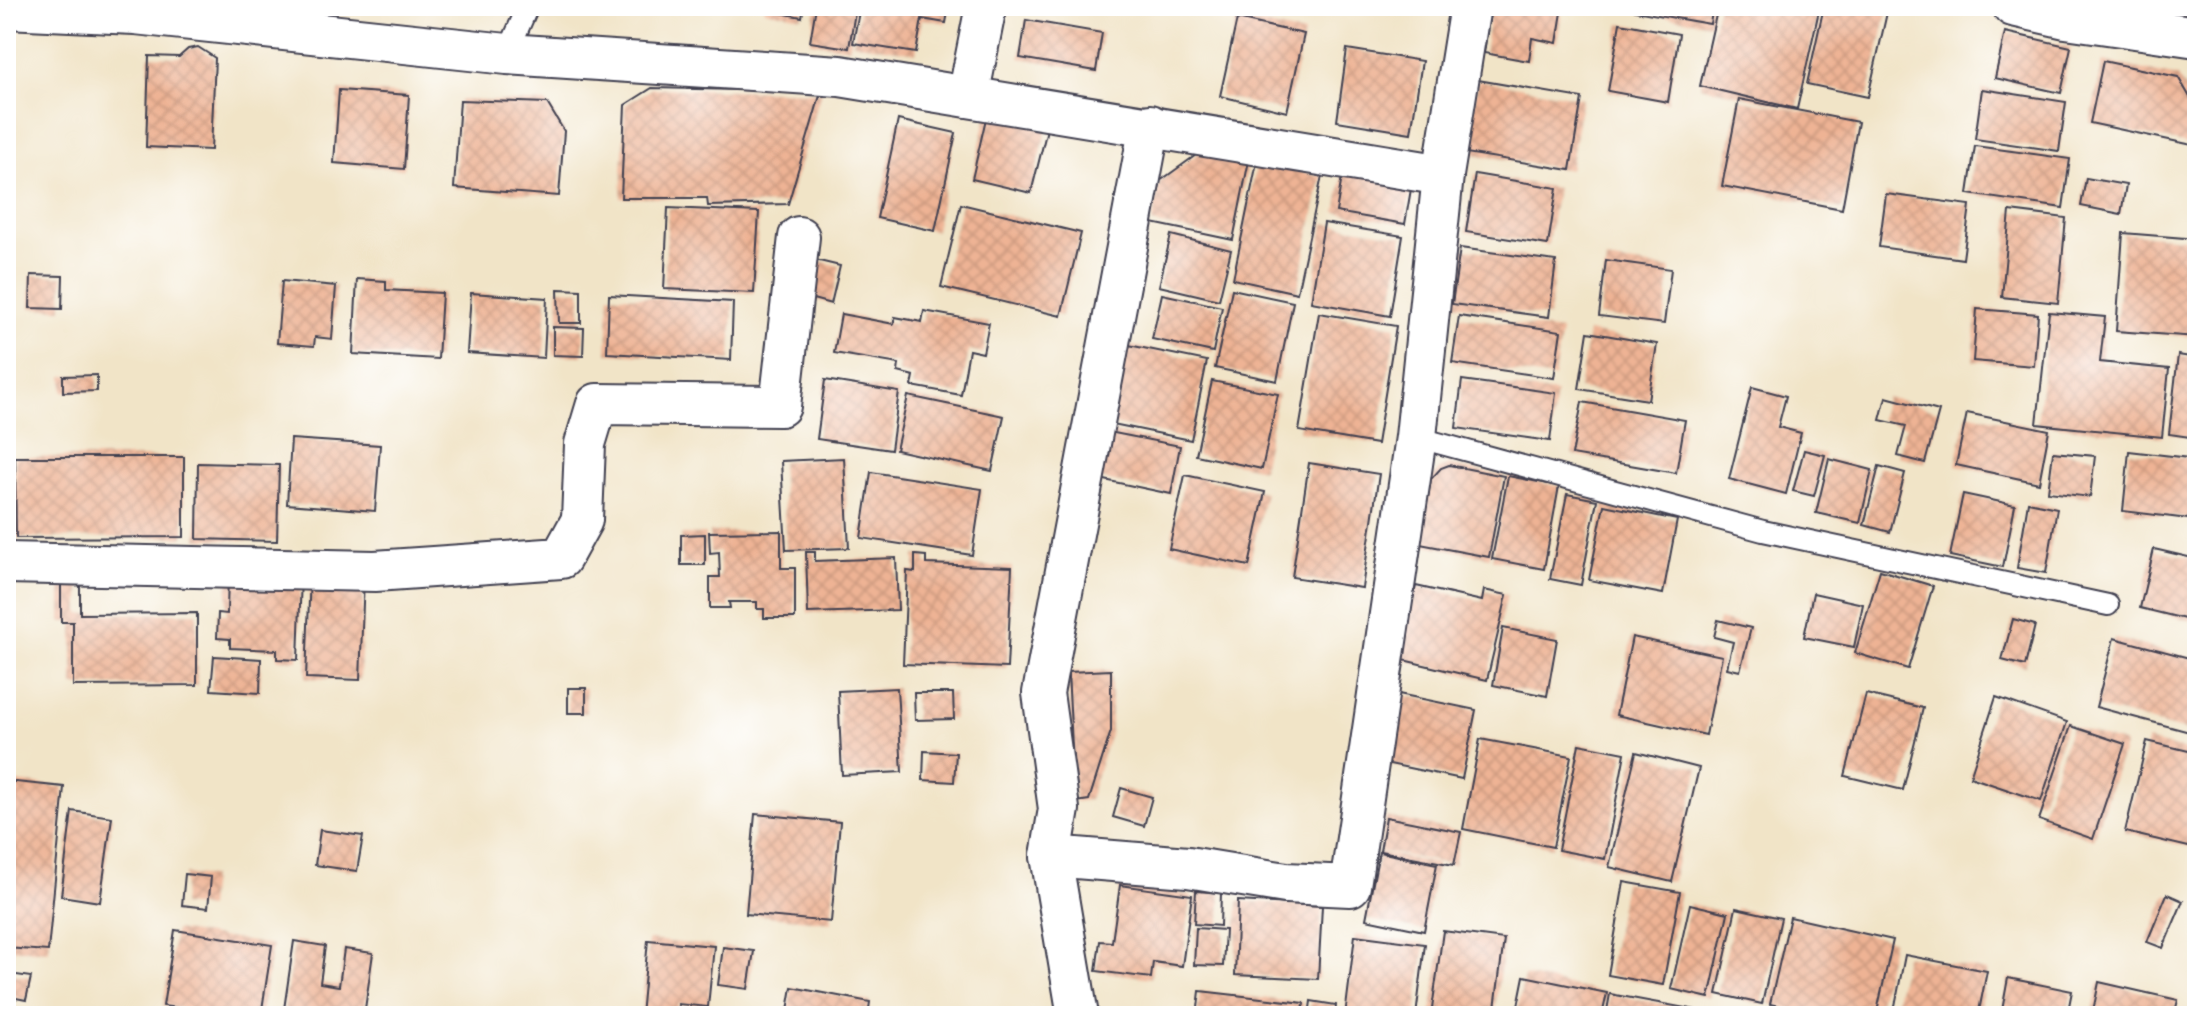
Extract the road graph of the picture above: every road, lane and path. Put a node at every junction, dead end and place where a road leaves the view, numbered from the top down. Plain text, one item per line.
1 (528, 6) edge
2 (986, 6) edge
3 (1470, 6) edge
4 (2013, 6) edge
5 (6, 8) edge
6 (2197, 37) edge
7 (507, 54) junction
8 (968, 97) junction
9 (1150, 125) junction
10 (1443, 175) junction
11 (799, 237) dead end
12 (1416, 437) junction
13 (6, 563) edge
14 (2108, 605) dead end
15 (1051, 856) junction
16 (1078, 1016) edge

1 - 7 lane
2 - 8 street
3 - 10 street
4 - 6 street
5 - 7 street
7 - 8 street
8 - 9 street
9 - 10 street
9 - 15 street
10 - 12 street
11 - 13 street
12 - 14 lane
12 - 15 street
15 - 16 street

